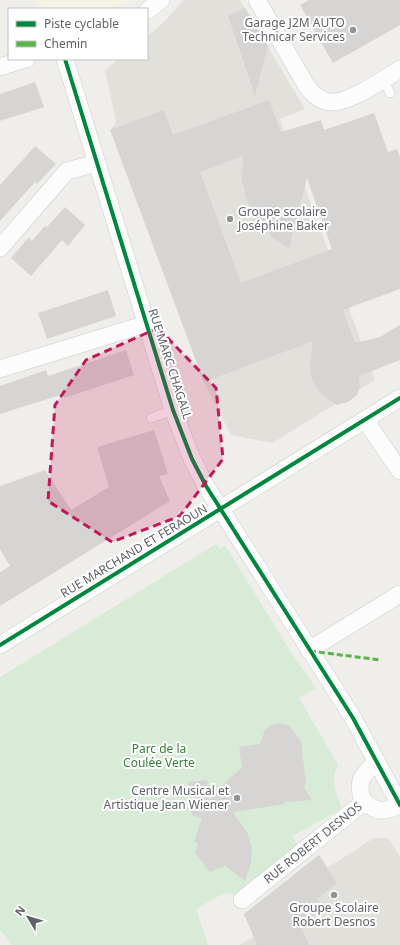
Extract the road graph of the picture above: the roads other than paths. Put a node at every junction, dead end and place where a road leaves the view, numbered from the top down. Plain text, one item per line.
1 (161, 0) edge
2 (257, 0) edge
3 (148, 10) edge
4 (23, 60) edge
5 (65, 60) edge
6 (0, 67) edge
7 (400, 70) edge
8 (97, 163) junction
9 (0, 248) edge
10 (146, 324) junction
11 (0, 369) edge
12 (400, 398) edge
13 (173, 410) junction
14 (151, 418) dead end
15 (365, 420) junction
16 (400, 471) edge
17 (221, 510) junction
18 (400, 594) edge
19 (0, 645) edge
20 (309, 650) junction
21 (377, 762) junction
22 (364, 802) junction
23 (400, 805) edge
24 (242, 900) dead end

1 - 3 street
2 - 7 street
4 - 6 street
5 - 8 street, RUE MARC CHAGALL
8 - 9 street
8 - 10 street, RUE MARC CHAGALL
10 - 11 street
10 - 13 street, RUE MARC CHAGALL
12 - 15 street, RUE MARCHAND ET FERAOUN
13 - 14 lane
13 - 17 street, RUE MARC CHAGALL
15 - 16 street
15 - 17 street, RUE MARCHAND ET FERAOUN
17 - 19 street, RUE MARCHAND ET FERAOUN
17 - 20 street, RUE MARC CHAGALL
18 - 20 street
20 - 21 street, RUE MARC CHAGALL
21 - 22 street, RUE ROBERT DESNOS
21 - 23 street, RUE MARC CHAGALL
22 - 23 street
22 - 24 street, RUE ROBERT DESNOS

